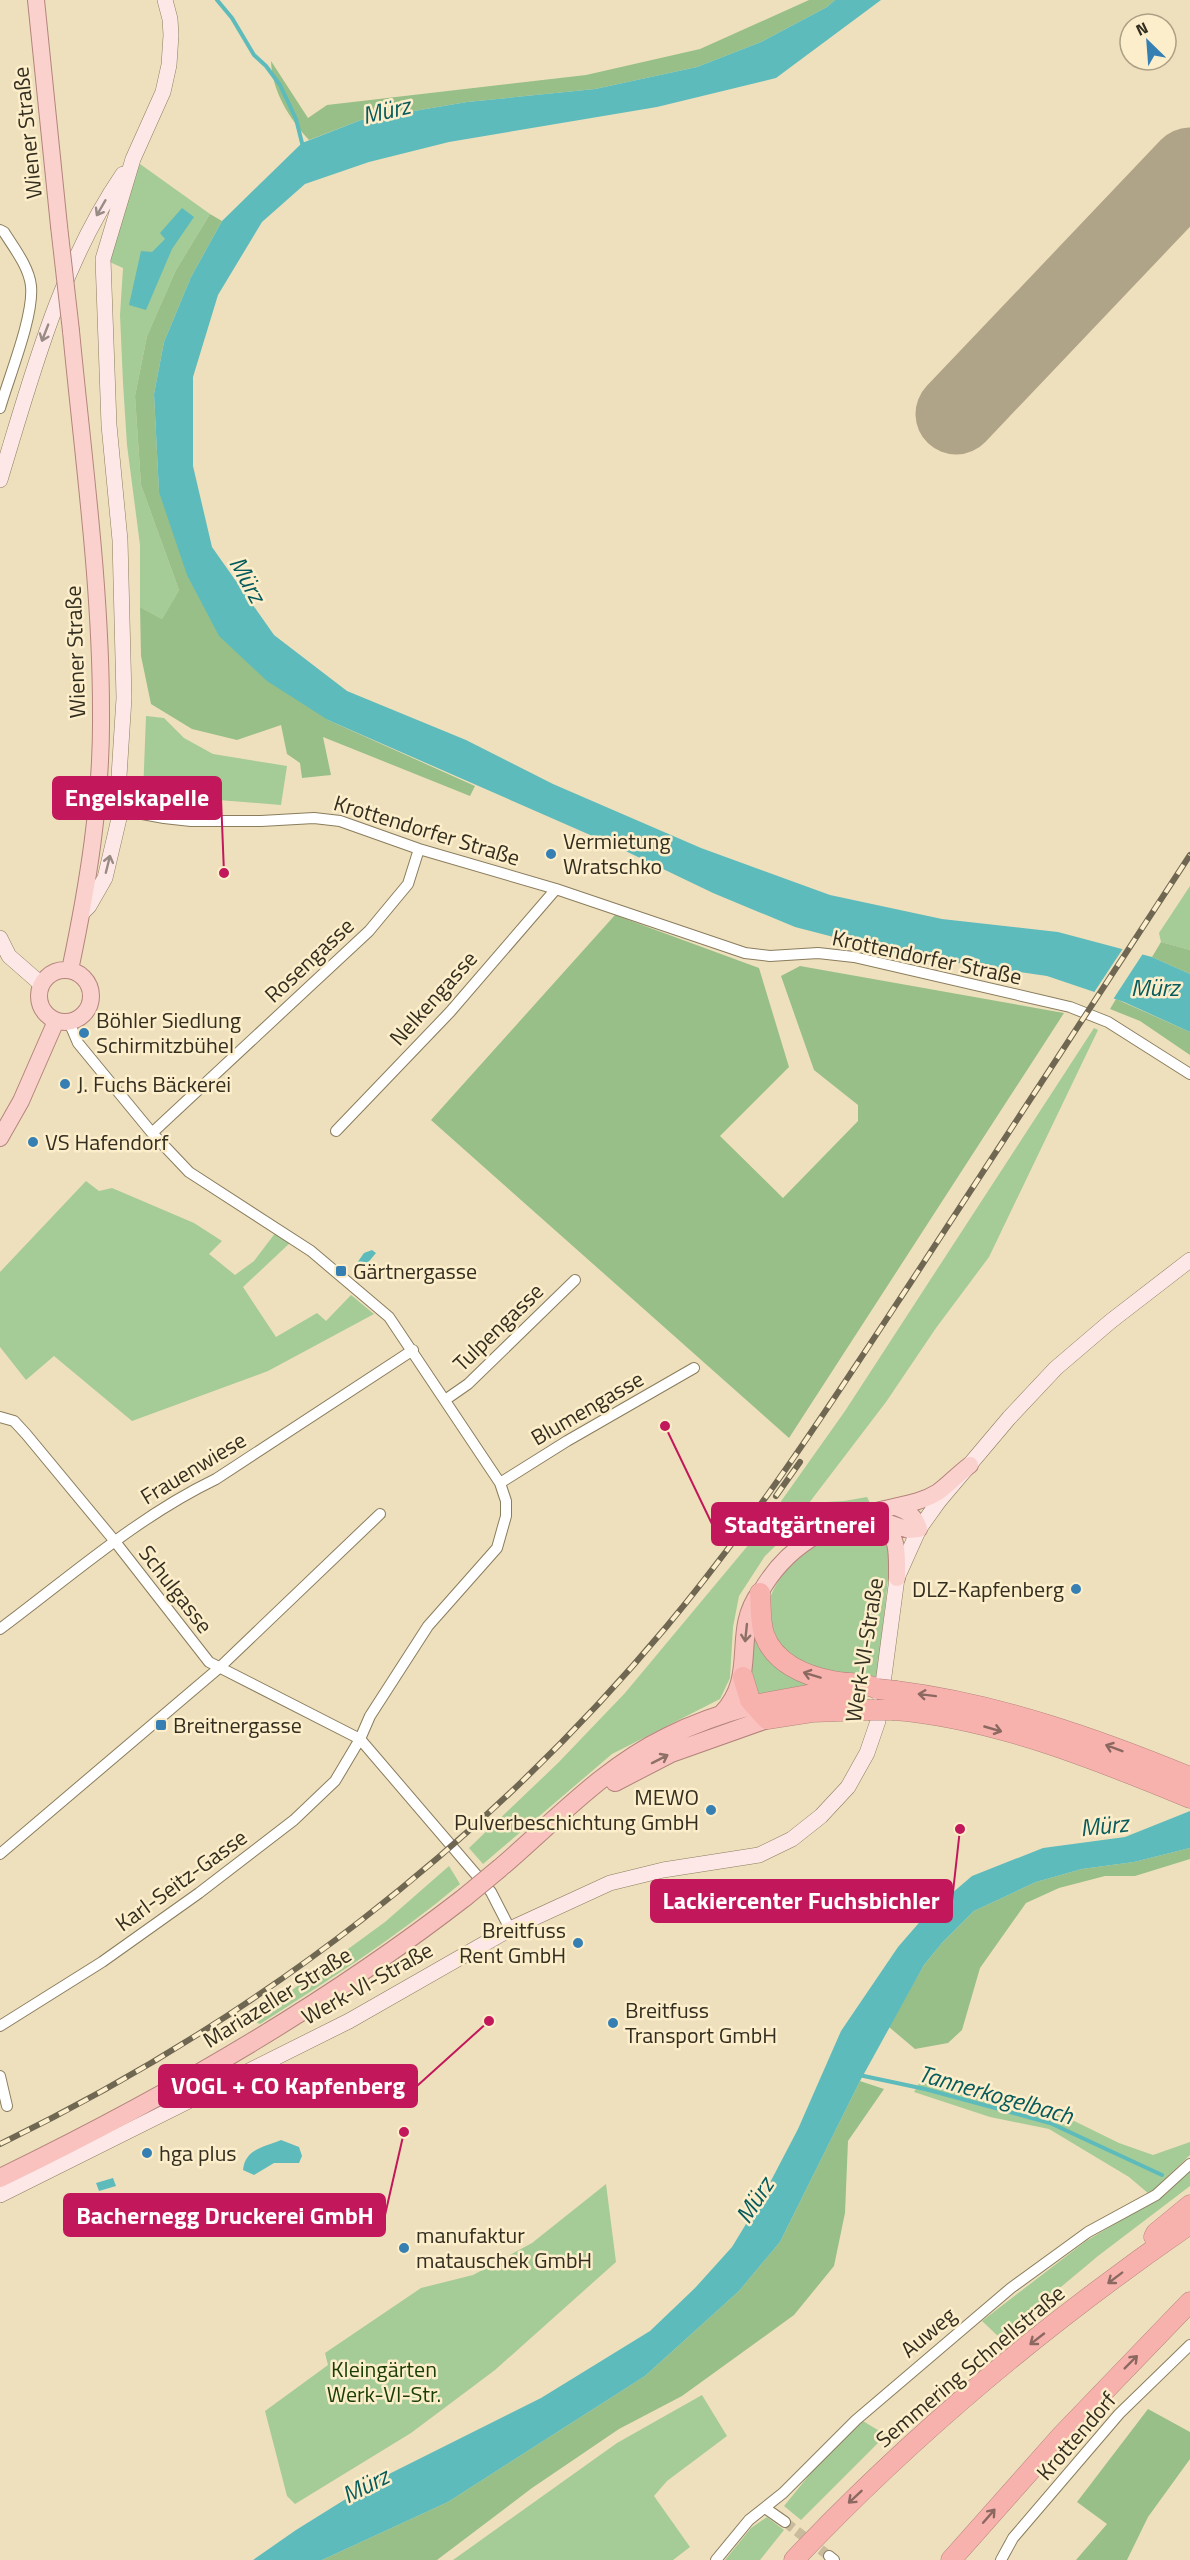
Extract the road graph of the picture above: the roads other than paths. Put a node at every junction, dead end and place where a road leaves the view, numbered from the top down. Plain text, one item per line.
1 (36, 0) edge
2 (165, 0) edge
3 (133, 159) junction
4 (0, 230) edge
5 (103, 259) junction
6 (76, 260) junction
7 (0, 408) edge
8 (0, 476) edge
9 (121, 810) junction
10 (419, 849) junction
11 (556, 889) junction
12 (82, 913) junction
13 (4, 951) edge
14 (70, 970) junction
15 (41, 984) junction
16 (62, 1021) junction
17 (1190, 1074) edge
18 (336, 1131) dead end
19 (152, 1133) junction
20 (0, 1138) edge
21 (1190, 1260) edge
22 (575, 1280) dead end
23 (413, 1350) junction
24 (694, 1368) dead end
25 (445, 1400) junction
26 (0, 1417) edge
27 (970, 1465) junction
28 (500, 1483) junction
29 (896, 1507) junction
30 (380, 1514) dead end
31 (853, 1520) junction
32 (882, 1521) junction
33 (919, 1529) junction
34 (116, 1542) junction
35 (897, 1578) junction
36 (760, 1593) junction
37 (0, 1629) edge
38 (219, 1668) junction
39 (743, 1677) junction
40 (879, 1696) junction
41 (760, 1712) junction
42 (722, 1714) junction
43 (360, 1739) junction
44 (1190, 1777) edge
45 (1190, 1798) edge
46 (555, 1821) junction
47 (0, 1854) edge
48 (510, 1929) junction
49 (0, 2026) edge
50 (0, 2076) edge
51 (8, 2106) dead end
52 (1190, 2164) edge
53 (0, 2178) edge
54 (0, 2195) edge
55 (1190, 2205) edge
56 (1190, 2224) edge
57 (1147, 2253) junction
58 (1190, 2302) edge
59 (1190, 2345) edge
60 (765, 2508) junction
61 (785, 2522) tunnel mouth
62 (716, 2560) edge
63 (794, 2560) edge
64 (951, 2560) edge
65 (1001, 2560) edge

1 - 12 main road, Wiener Straße, bridge
2 - 3 main road
3 - 5 main road
3 -> 6 main road
4 - 7 street
5 - 6 main road
5 - 9 main road
6 -> 8 main road
9 - 10 street, Krottendorfer Straße
12 -> 9 main road
10 - 11 street, Krottendorfer Straße
10 - 19 street, Rosengasse
11 - 17 street, Krottendorfer Straße
11 - 18 street, Nelkengasse
12 - 14 main road, Wiener Straße
13 - 15 main road
14 - 15 main road
14 - 16 main road
15 - 16 main road
16 - 19 street
16 - 20 main road
19 - 23 street
21 - 27 main road, Werk-VI-Straße
22 - 25 street, Tulpengasse
23 - 25 street
23 - 34 street, Frauenwiese
24 - 28 street, Blumengasse
25 - 28 street
26 - 34 street, Schulgasse
27 - 29 main road
27 - 33 main road, Werk-VI-Straße
28 - 43 street
29 - 31 main road
29 - 33 main road
30 - 38 street
31 - 32 main road
31 - 36 main road
32 - 33 main road
32 - 35 main road
33 - 35 main road, Werk-VI-Straße
34 - 37 street, Frauenwiese
34 - 38 street, Schulgasse
35 - 48 main road, Werk-VI-Straße
36 -> 39 highway
40 -> 36 highway
38 - 43 street, Schulgasse
38 - 47 street
39 - 41 highway
39 - 42 highway
40 - 41 highway
44 -> 40 highway
40 -> 45 highway
41 - 42 highway, Mariazeller Straße
46 -> 41 highway, Mariazeller Straße
42 - 46 highway, Mariazeller Straße
43 - 48 street
43 - 49 street, Karl-Seitz-Gasse
46 - 53 highway, Mariazeller Straße, bridge
48 - 54 main road, Werk-VI-Straße
50 - 51 street
52 - 60 street, Auweg
55 - 57 highway
56 - 57 highway, Semmering Schnellstraße
57 -> 63 highway, Semmering Schnellstraße
64 -> 58 highway
59 - 65 street, Krottendorf
60 - 61 street
60 - 62 street, Auweg

